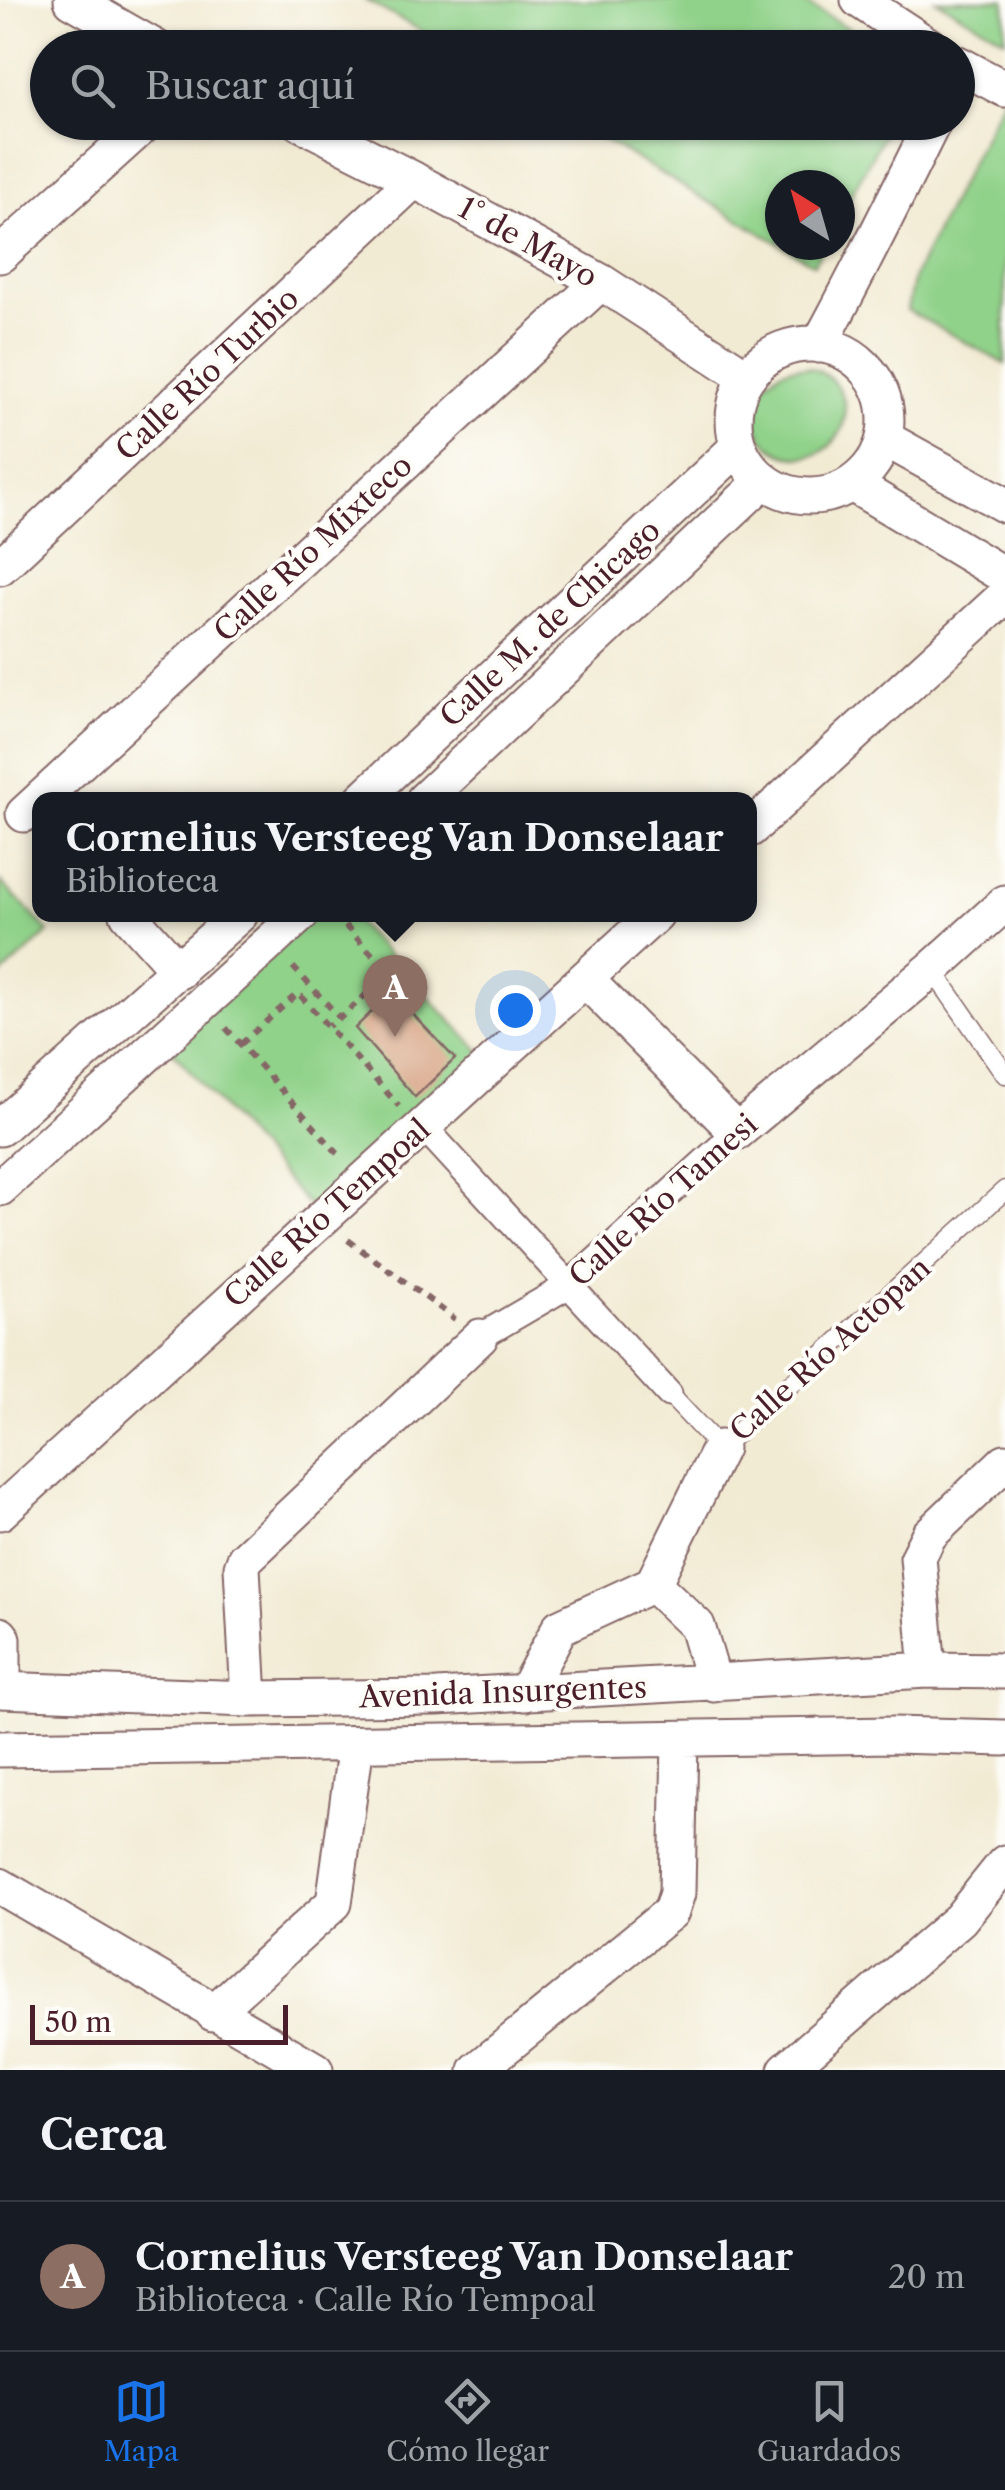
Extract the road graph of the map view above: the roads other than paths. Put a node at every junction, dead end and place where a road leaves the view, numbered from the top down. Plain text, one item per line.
1 (72, 0) edge
2 (858, 0) edge
3 (124, 30) edge
4 (904, 30) edge
5 (975, 73) edge
6 (1005, 89) edge
7 (127, 140) edge
8 (335, 140) edge
9 (924, 140) edge
10 (414, 180) junction
11 (0, 255) edge
12 (601, 282) junction
13 (818, 345) junction
14 (747, 378) junction
15 (884, 438) junction
16 (738, 447) junction
17 (764, 481) junction
18 (852, 484) junction
19 (1005, 505) edge
20 (0, 567) edge
21 (1005, 576) edge
22 (1005, 596) edge
23 (42, 792) edge
24 (371, 792) edge
25 (433, 792) edge
26 (757, 822) edge
27 (1005, 902) edge
28 (135, 922) edge
29 (231, 922) edge
30 (292, 922) edge
31 (647, 922) edge
32 (932, 969) junction
33 (179, 971) junction
34 (585, 978) junction
35 (1005, 1074) edge
36 (412, 1117) junction
37 (0, 1128) edge
38 (737, 1132) junction
39 (0, 1188) edge
40 (1005, 1190) edge
41 (569, 1285) junction
42 (480, 1337) joint
43 (670, 1394) joint
44 (720, 1448) junction
45 (1005, 1462) edge
46 (0, 1512) edge
47 (653, 1584) junction
48 (0, 1634) edge
49 (928, 1670) junction
50 (1005, 1672) edge
51 (714, 1684) junction
52 (2, 1690) edge
53 (525, 1693) junction
54 (249, 1698) junction
55 (1005, 1738) edge
56 (680, 1739) junction
57 (356, 1744) junction
58 (0, 1748) edge
59 (1005, 1863) edge
60 (0, 1886) edge
61 (213, 2013) junction
62 (316, 2070) edge
63 (477, 2070) edge
64 (786, 2070) edge

1 - 3 street
2 - 4 street
5 - 6 street
7 - 11 street
8 - 10 street, 1° de Mayo
9 - 13 street
10 - 12 street, 1° de Mayo
10 - 20 street, Calle Río Turbio
12 - 14 street, 1° de Mayo
12 - 23 street, Calle Río Mixteco
13 - 14 street
13 - 15 street
14 - 16 street
15 - 18 street
15 - 19 street
16 - 17 street
16 - 24 street, Calle M. de Chicago
17 - 18 street
17 - 25 street, Calle M. de Chicago
18 - 21 street
22 - 26 street
27 - 32 street, Calle Río Tamesi
28 - 33 street
29 - 33 street
30 - 39 street
31 - 34 street, Calle Río Tempoal
32 - 35 lane
32 - 38 street, Calle Río Tamesi
33 - 37 street
34 - 36 street, Calle Río Tempoal
34 - 38 street
36 - 41 street
36 - 46 street, Calle Río Tempoal
38 - 41 street, Calle Río Tamesi
40 - 44 lane, Calle Río Actopan
41 - 42 street, Calle Río Tamesi
41 - 43 street
42 - 54 street, Calle Río Tamesi
43 - 44 lane
44 - 47 street, Calle Río Actopan
45 - 49 street
47 - 51 street
47 - 53 street
48 - 52 street
49 - 50 street, Avenida Insurgentes
49 - 51 street, Avenida Insurgentes
51 - 53 street, Avenida Insurgentes
52 - 54 street, Avenida Insurgentes
53 - 54 street, Avenida Insurgentes
55 - 56 street, Avenida Insurgentes
56 - 57 street, Avenida Insurgentes
56 - 63 street
57 - 58 street, Avenida Insurgentes
57 - 61 street
59 - 64 street
60 - 61 street
61 - 62 street

